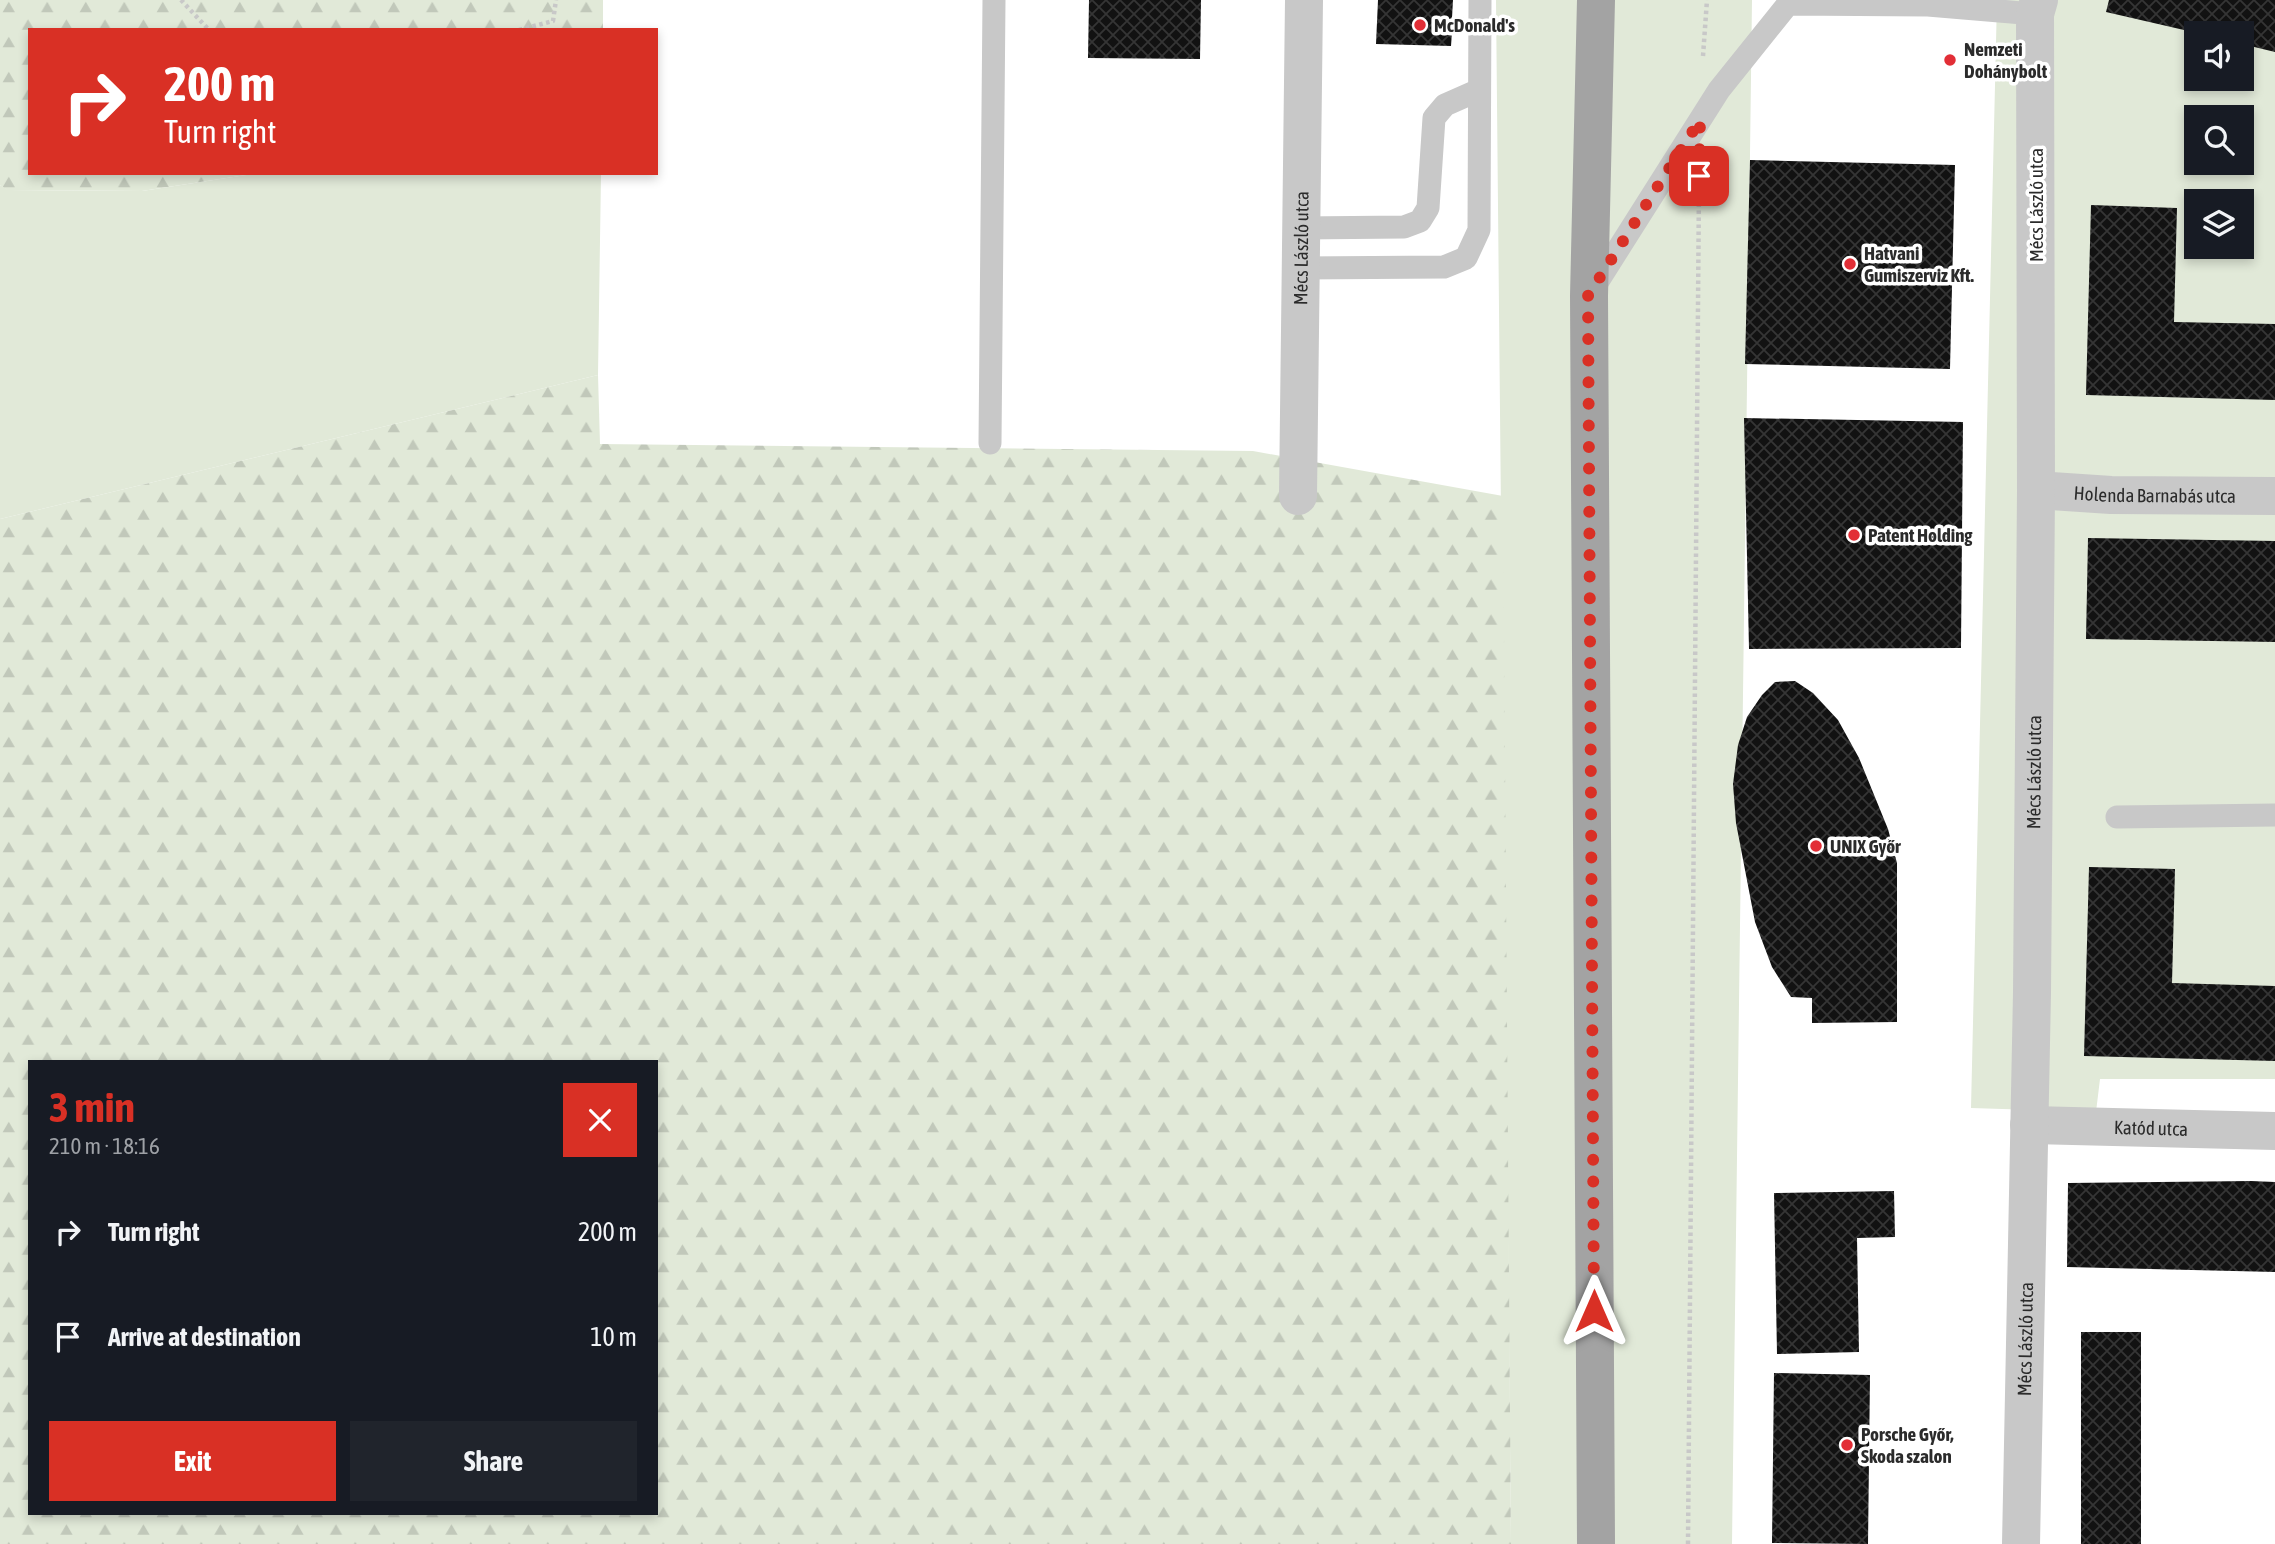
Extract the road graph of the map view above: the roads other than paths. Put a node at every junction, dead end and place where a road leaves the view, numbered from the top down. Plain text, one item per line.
1 (994, 0) edge
2 (1304, 0) edge
3 (1480, 0) edge
4 (1596, 0) edge
5 (1788, 2) edge
6 (1928, 2) edge
7 (2037, 7) edge
8 (1479, 90) junction
9 (1301, 228) junction
10 (1301, 268) junction
11 (1588, 296) junction
12 (990, 443) dead end
13 (2036, 490) junction
14 (1298, 496) dead end
15 (2275, 496) edge
16 (2275, 816) edge
17 (2117, 817) dead end
18 (2029, 1125) junction
19 (2275, 1131) edge
20 (1596, 1544) edge
21 (2021, 1544) edge

1 - 12 lane
2 - 9 street, Mécs László utca
3 - 8 lane
4 - 11 main road
5 - 6 lane
5 - 11 lane
6 - 7 lane
7 - 13 street, Mécs László utca
8 - 9 lane
8 - 10 lane
9 - 10 street, Mécs László utca
10 - 14 street, Mécs László utca
11 - 20 main road
13 - 15 street, Holenda Barnabás utca
13 - 18 street, Mécs László utca
16 - 17 lane
18 - 19 street, Katód utca
18 - 21 street, Mécs László utca

